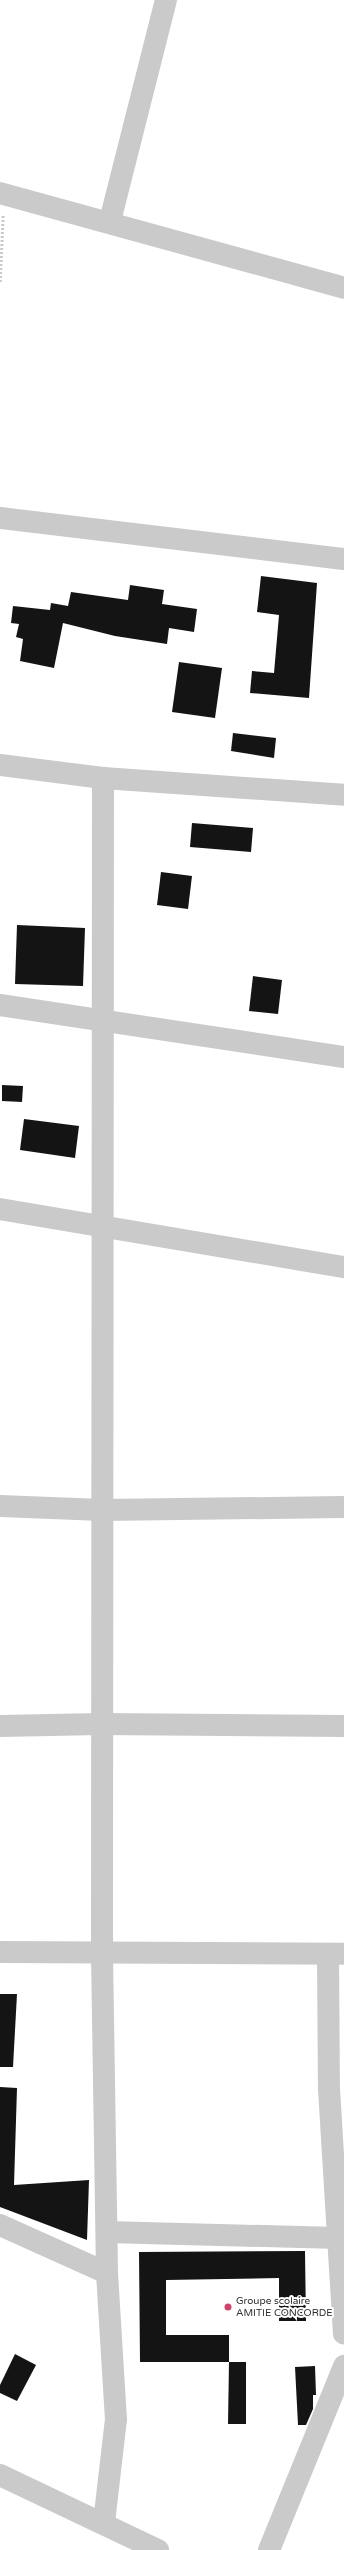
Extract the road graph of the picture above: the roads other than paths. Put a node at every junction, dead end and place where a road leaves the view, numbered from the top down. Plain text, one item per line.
1 (166, 0) edge
2 (2, 193) edge
3 (110, 221) junction
4 (344, 288) edge
5 (0, 518) edge
6 (344, 559) edge
7 (0, 765) edge
8 (104, 778) junction
9 (344, 795) edge
10 (0, 1005) edge
11 (103, 1020) junction
12 (344, 1057) edge
13 (0, 1209) edge
14 (102, 1225) junction
15 (344, 1267) edge
16 (0, 1506) edge
17 (344, 1507) edge
18 (102, 1510) junction
19 (101, 1724) junction
20 (0, 1726) edge
21 (344, 1726) edge
22 (0, 1952) edge
23 (102, 1954) junction
24 (336, 1954) edge
25 (0, 2225) edge
26 (107, 2232) junction
27 (339, 2238) junction
28 (107, 2273) junction
29 (344, 2334) edge
30 (343, 2376) edge
31 (0, 2475) edge
32 (104, 2523) junction
33 (158, 2550) edge
34 (268, 2550) edge

1 - 3 street
2 - 3 street
3 - 4 street
5 - 6 street
7 - 8 street
8 - 9 street
8 - 11 street
10 - 11 street
11 - 12 street
11 - 14 street
13 - 14 street
14 - 15 street
14 - 18 street
16 - 18 street
17 - 18 street
18 - 19 street
19 - 20 street
19 - 21 street
19 - 23 street
22 - 23 street
23 - 24 street
23 - 26 street
24 - 27 street
25 - 28 street
26 - 27 street
26 - 28 street
27 - 29 street
28 - 32 street
30 - 34 street
31 - 32 street
32 - 33 street

